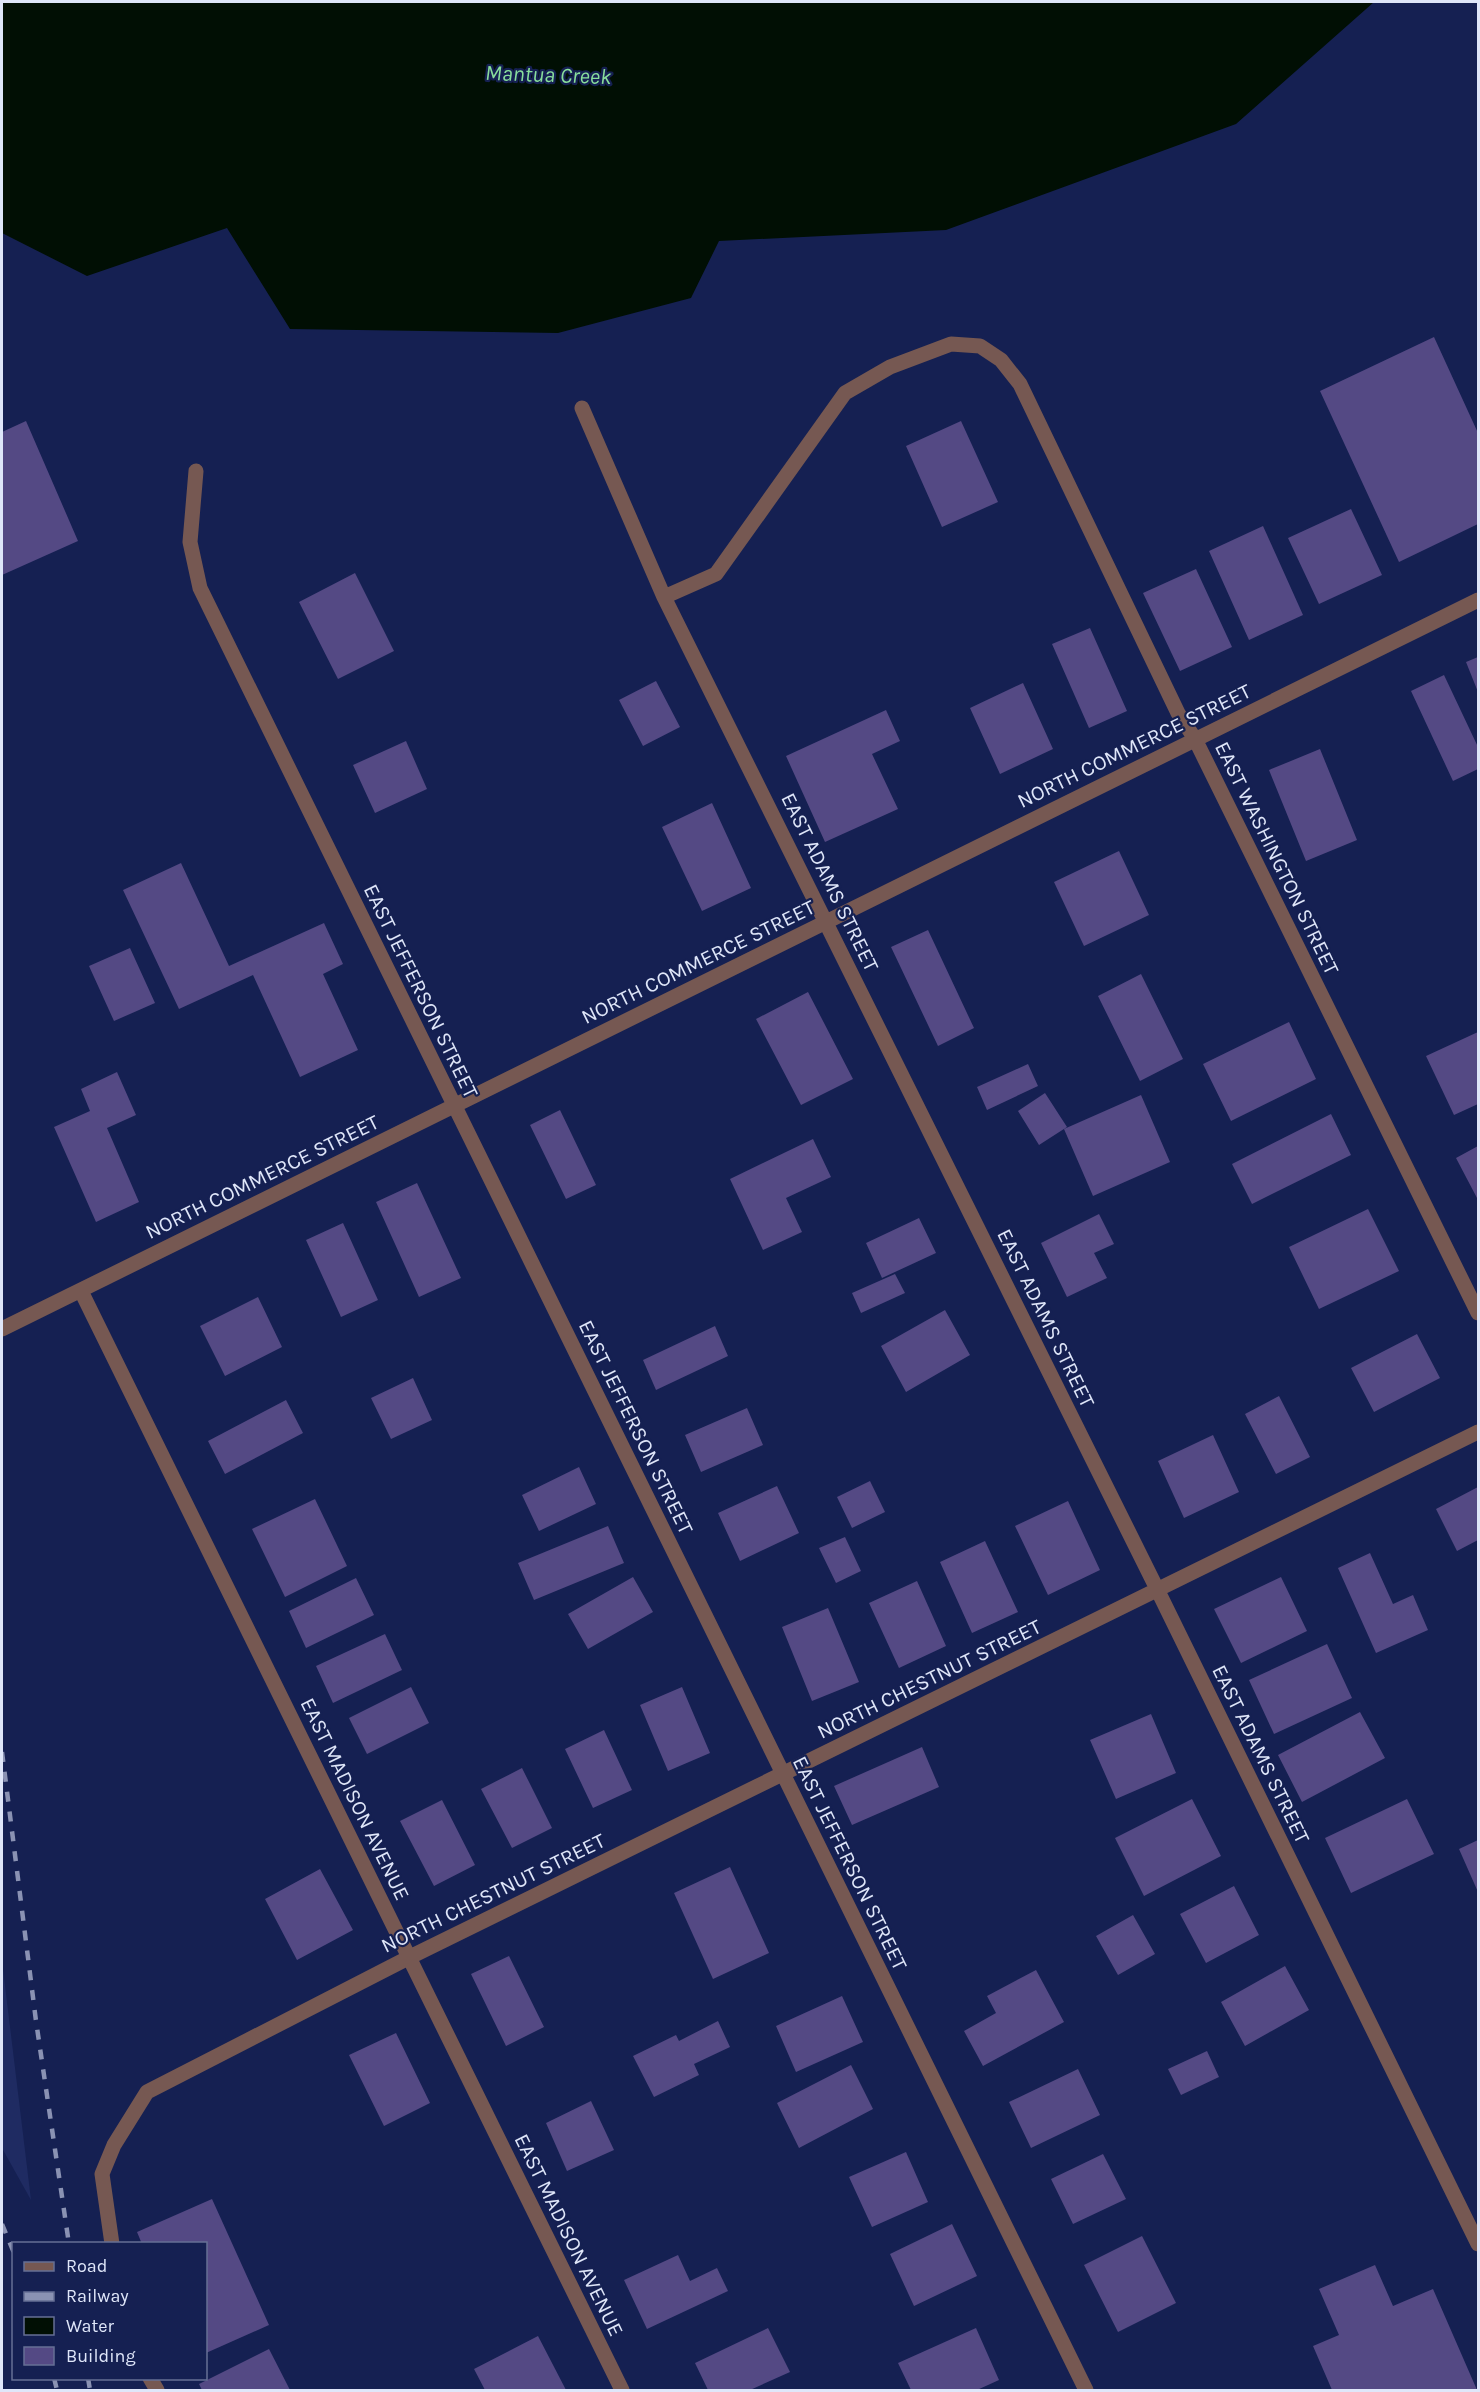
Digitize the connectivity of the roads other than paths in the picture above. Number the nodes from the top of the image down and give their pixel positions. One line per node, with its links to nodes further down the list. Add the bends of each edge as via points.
1 (582, 408): 3 (street, EAST ADAMS STREET)
2 (196, 471): 7 (street, EAST JEFFERSON STREET, via 190,542 200,588)
3 (664, 597): 5 (street, EAST WASHINGTON STREET, via 716,574 845,393 890,367 951,344 980,346 1001,360 1020,384 1178,713); 6 (street, EAST ADAMS STREET)
4 (1479, 600): 5 (street, NORTH COMMERCE STREET)
5 (1195, 739): 6 (street, NORTH COMMERCE STREET); 9 (street, EAST WASHINGTON STREET)
6 (826, 922): 7 (street, NORTH COMMERCE STREET); 12 (street, EAST ADAMS STREET)
7 (454, 1105): 8 (street, NORTH COMMERCE STREET); 13 (street, EAST JEFFERSON STREET)
8 (81, 1290): 10 (street, NORTH COMMERCE STREET); 14 (street, EAST MADISON AVENUE)
9 (1479, 1312)
10 (2, 1329)
11 (1479, 1432): 12 (street, NORTH CHESTNUT STREET)
12 (1158, 1591): 13 (street, NORTH CHESTNUT STREET); 16 (street, EAST ADAMS STREET)
13 (783, 1774): 14 (street, NORTH CHESTNUT STREET); 18 (street, EAST JEFFERSON STREET)
14 (410, 1958): 15 (street, NORTH CHESTNUT STREET, via 147,2092 114,2145 102,2174); 17 (street, EAST MADISON AVENUE)
15 (112, 2242)
16 (1479, 2244)
17 (622, 2391)
18 (1086, 2391)

